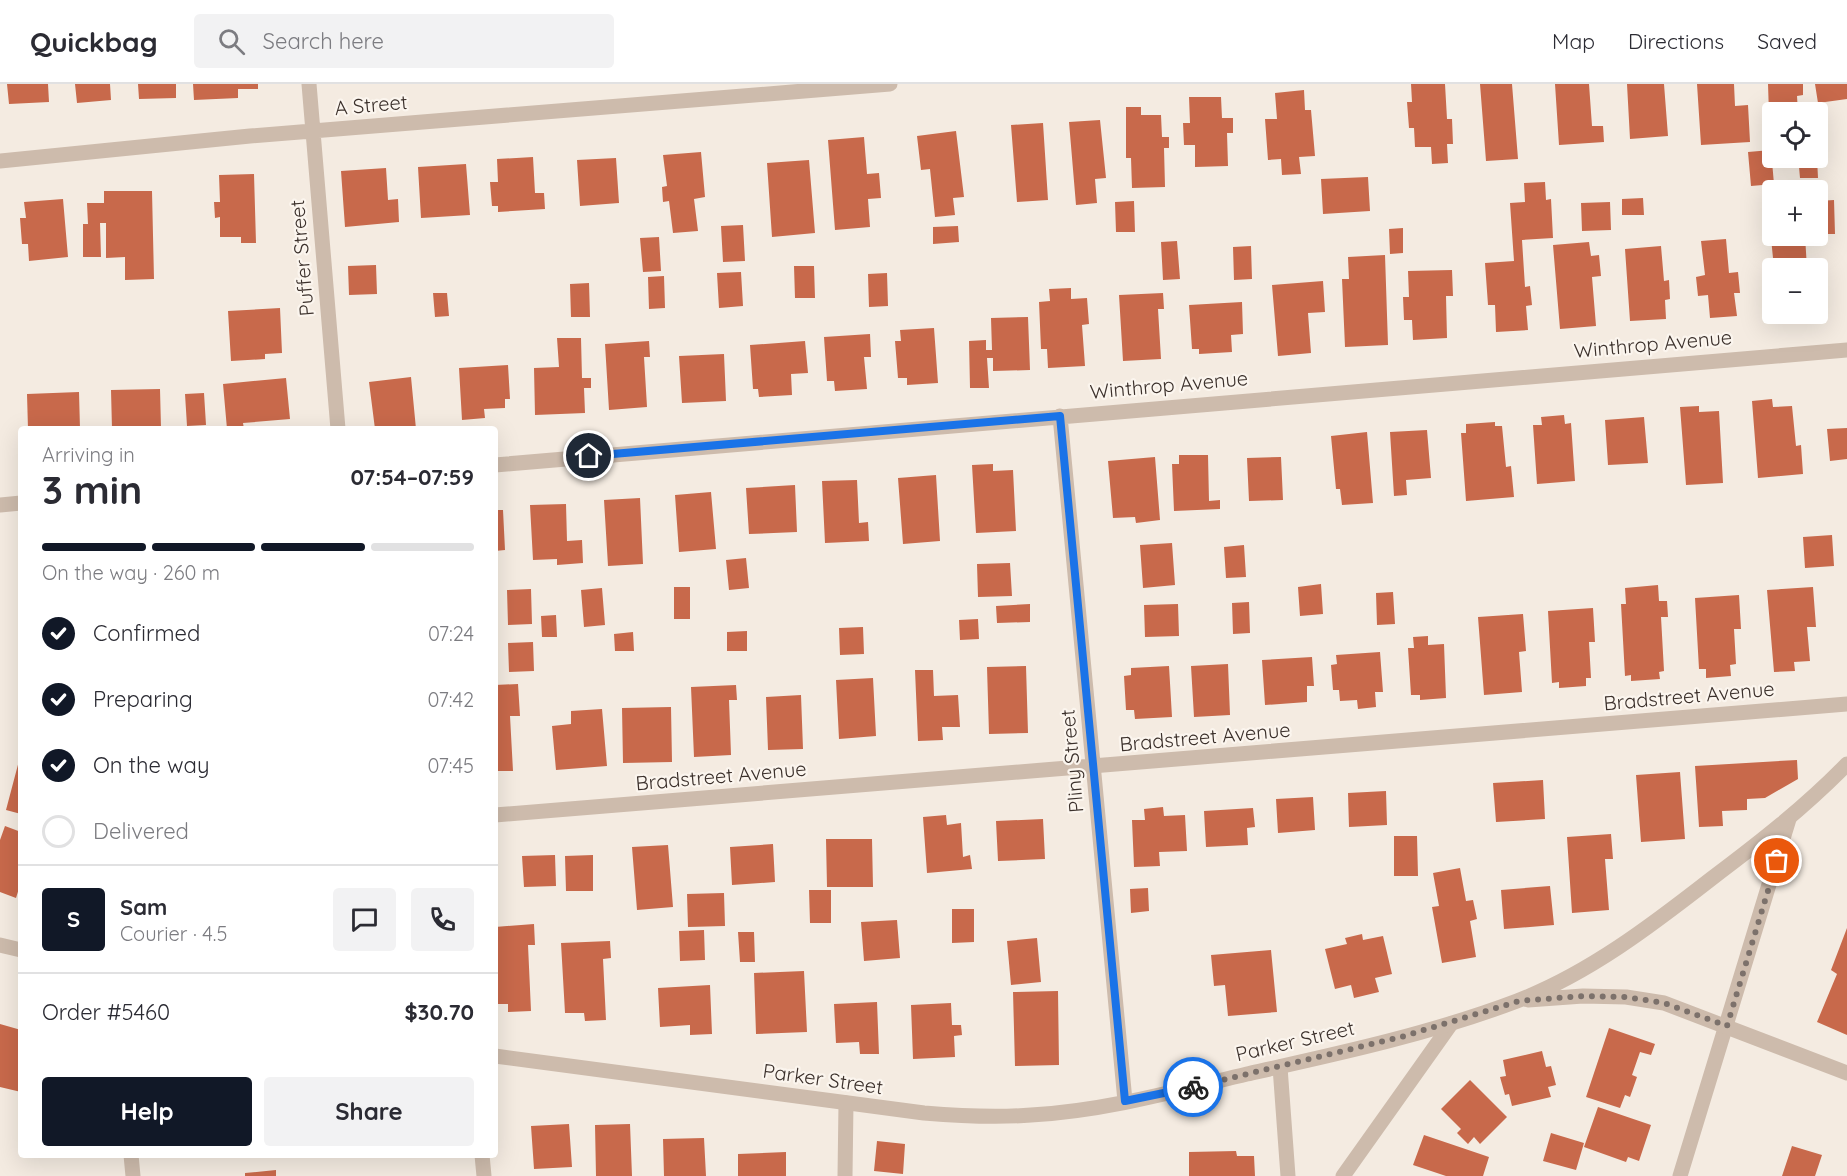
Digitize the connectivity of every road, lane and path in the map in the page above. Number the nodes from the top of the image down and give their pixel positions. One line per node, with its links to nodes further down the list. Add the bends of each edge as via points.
1 (309, 84): 3 (street, Puffer Street)
2 (890, 84): 3 (street, A Street)
3 (313, 131): 4 (street, A Street); 7 (street, Puffer Street)
4 (0, 161)
5 (1847, 350): 6 (street, Winthrop Avenue)
6 (1060, 416): 8 (street, Winthrop Avenue); 13 (street, Pliny Street)
7 (338, 426)
8 (498, 465)
9 (18, 503): 10 (street)
10 (0, 505)
11 (1847, 704): 13 (street, Bradstreet Avenue)
12 (1847, 764): 15 (street, Parker Street)
13 (1094, 767): 14 (street, Bradstreet Avenue); 24 (street, Pliny Street)
14 (498, 815)
15 (1789, 819): 18 (street, Parker Street, via 1627,941 1572,975); 20 (street)
16 (0, 945): 17 (street)
17 (18, 949)
18 (1519, 1001): 19 (street, Parker Street); 20 (street, via 1626,997 1664,1003)
19 (1451, 1024): 22 (street, Parker Street); 32 (street)
20 (1727, 1026): 23 (street); 33 (street)
21 (498, 1056): 25 (street, Parker Street)
22 (1280, 1067): 24 (street, Parker Street); 31 (street)
23 (1847, 1073)
24 (1125, 1101): 25 (street, Parker Street, via 1043,1114 977,1117)
25 (846, 1103): 30 (street)
26 (131, 1158): 28 (street)
27 (482, 1158): 29 (street)
28 (133, 1176)
29 (484, 1176)
30 (845, 1176)
31 (1287, 1176)
32 (1343, 1176)
33 (1680, 1176)

